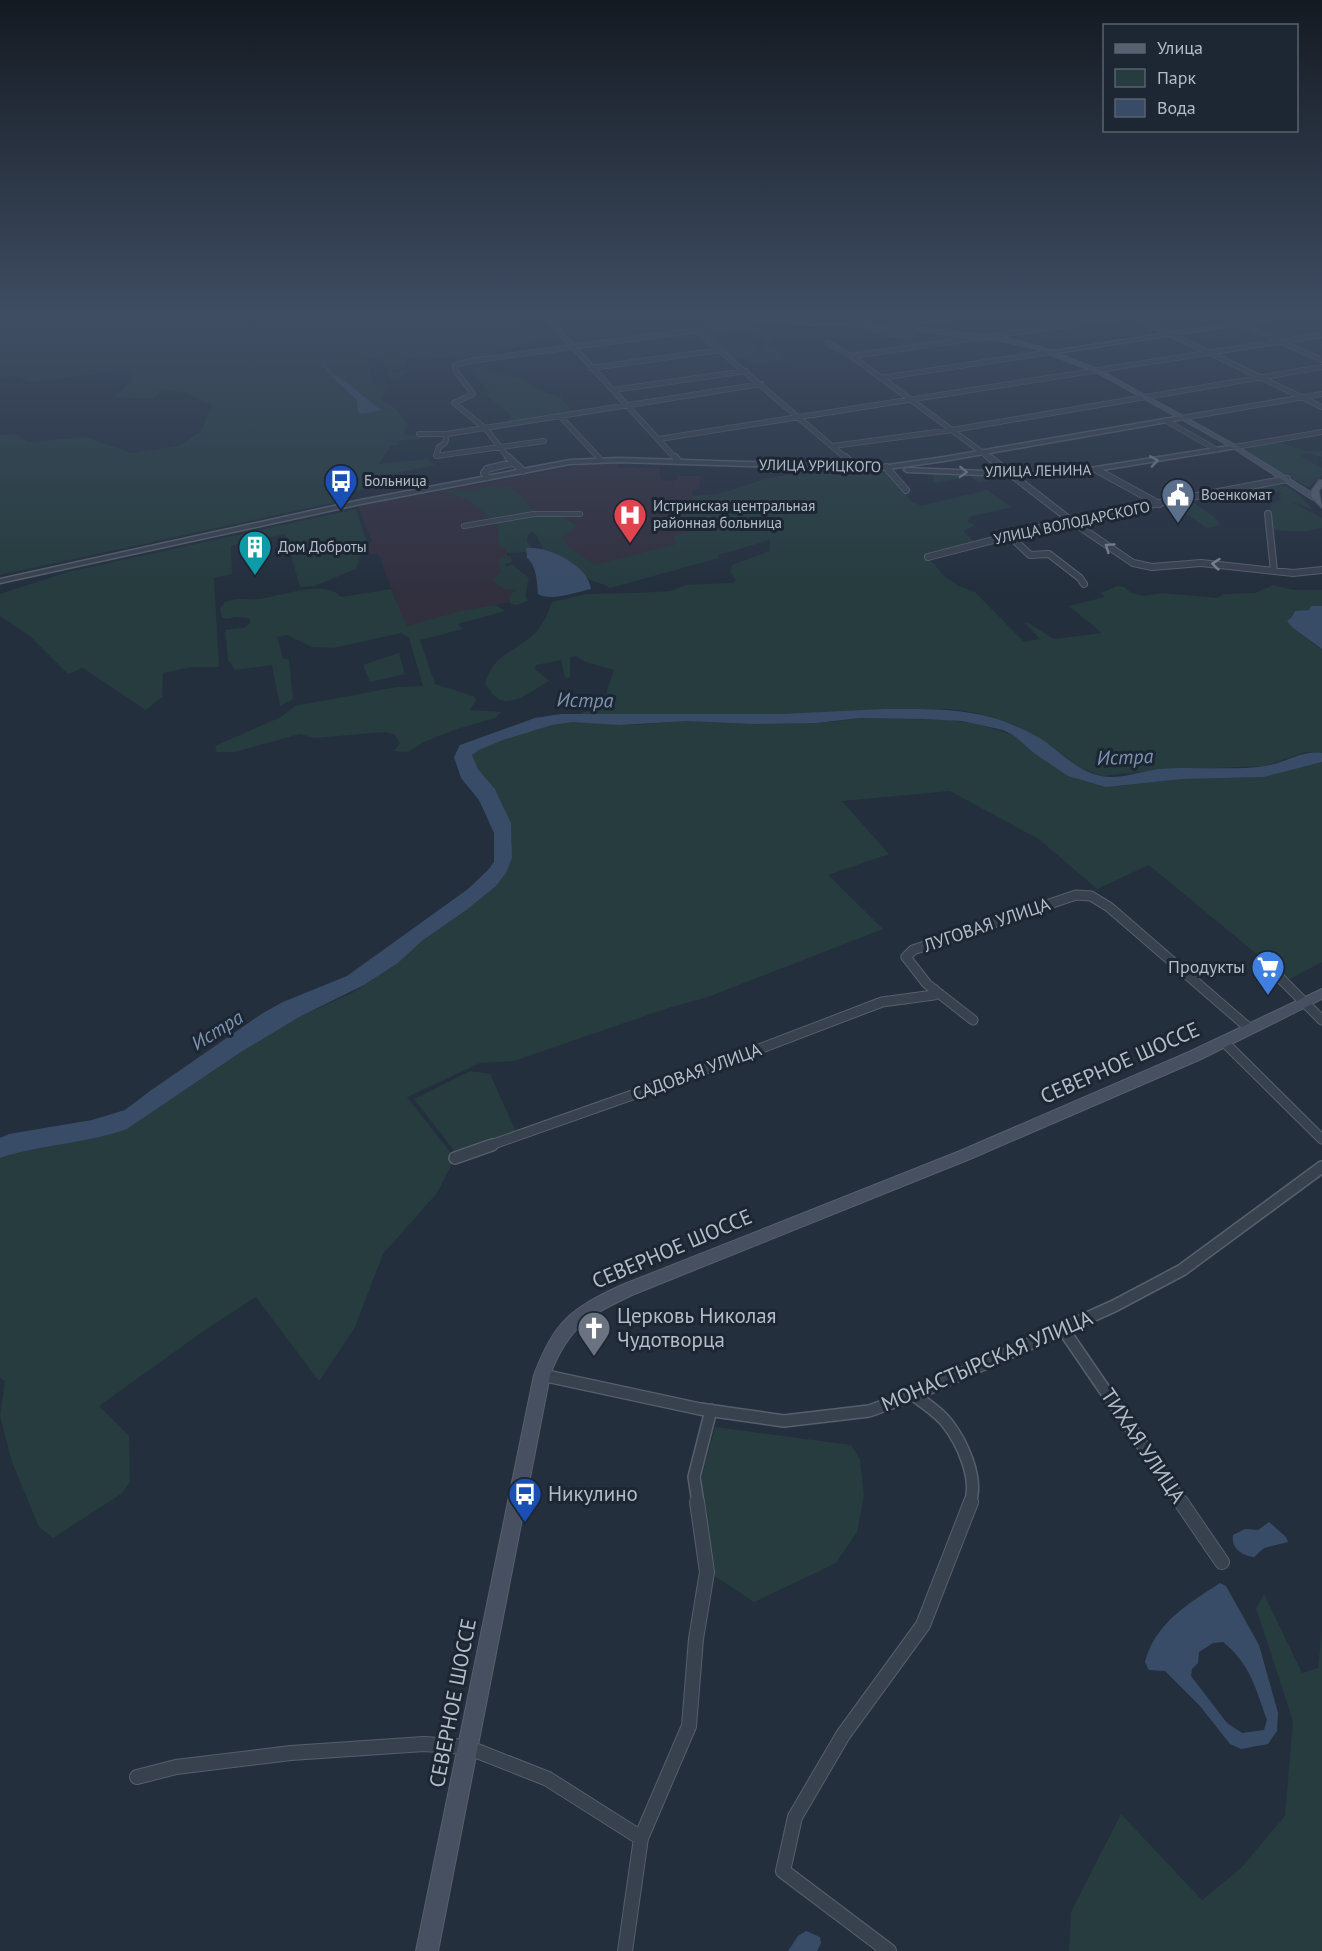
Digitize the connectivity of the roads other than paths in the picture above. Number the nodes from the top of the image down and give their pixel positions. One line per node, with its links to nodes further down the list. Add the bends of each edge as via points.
1 (459, 407): 14 (street)
2 (615, 407): 10 (street)
3 (629, 407): 19 (street)
4 (788, 407): 11 (street)
5 (868, 407): 11 (street)
6 (919, 407): 15 (street)
7 (1087, 407): 15 (street)
8 (1163, 407): 12 (main road)
9 (1248, 407): 12 (street, УЛИЦА УРИЦКОГО)
10 (560, 416): 14 (street); 26 (street)
11 (800, 417): 19 (street); 21 (street)
12 (1182, 418): 13 (street, УЛИЦА УРИЦКОГО); 23 (main road)
13 (1165, 420): 24 (street); 25 (street, УЛИЦА УРИЦКОГО)
14 (486, 429): 18 (street); 22 (street)
15 (951, 430): 21 (street); 25 (street)
16 (1322, 432): 23 (street, УЛИЦА ЛЕНИНА)
17 (419, 434): 18 (street)
18 (447, 435): 22 (street, via 436,456)
19 (659, 439): 27 (street)
20 (544, 441): 22 (street)
21 (833, 446): 30 (street)
22 (502, 447): 28 (street)
23 (1234, 447): 24 (street, УЛИЦА ЛЕНИНА); 36 (main road)
24 (1217, 450): 32 (street, УЛИЦА ЛЕНИНА, one-way to 24)
25 (983, 452): 29 (street, УЛИЦА УРИЦКОГО); 34 (street)
26 (600, 459): 27 (street, УЛИЦА УРИЦКОГО); 33 (street, УЛИЦА УРИЦКОГО)
27 (678, 461): 30 (street, УЛИЦА УРИЦКОГО)
28 (512, 463): 33 (street); 35 (street, via 487,469)
29 (902, 468): 31 (street, УЛИЦА ЛЕНИНА); 34 (street, УЛИЦА ЛЕНИНА, one-way to 34)
30 (859, 469): 31 (street, УЛИЦА ЛЕНИНА)
31 (886, 469): 38 (street)
32 (1096, 470): 34 (street, УЛИЦА ЛЕНИНА); 40 (street)
33 (522, 471): 35 (street, УЛИЦА УРИЦКОГО)
34 (1010, 474): 43 (street)
35 (487, 477): 49 (street, УЛИЦА УРИЦКОГО)
36 (1291, 481): 39 (main road); 40 (street, УЛИЦА ВОЛОДАРСКОГО)
37 (1322, 482): 39 (main road)
38 (906, 490)
39 (1318, 498)
40 (1159, 504): 43 (street, УЛИЦА ВОЛОДАРСКОГО)
41 (580, 514): 44 (street, via 534,514)
42 (1268, 514): 48 (street)
43 (1070, 520): 45 (street, УЛИЦА ВОЛОДАРСКОГО); 48 (street, one-way to 43, via 1202,562 1152,567 1133,563)
44 (464, 526)
45 (1010, 536): 46 (street, УЛИЦА ВОЛОДАРСКОГО); 50 (street, via 1030,555 1048,554)
46 (928, 557)
47 (1322, 570): 48 (street)
48 (1274, 571)
49 (0, 581)
50 (1084, 584)
51 (1279, 977): 54 (street)
52 (934, 989): 55 (street, ЛУГОВАЯ УЛИЦА); 57 (street, ЛУГОВАЯ УЛИЦА, via 906,957 913,950 1059,900 1091,896 1109,907); 60 (street, САДОВАЯ УЛИЦА, via 934,995 927,998 882,1002)
53 (1322, 994): 54 (main road, СЕВЕРНОЕ ШОССЕ)
54 (1304, 1004): 56 (street); 57 (main road, СЕВЕРНОЕ ШОССЕ)
55 (973, 1020)
56 (1322, 1020)
57 (1251, 1029): 58 (main road, СЕВЕРНОЕ ШОССЕ)
58 (1224, 1042): 59 (street); 63 (main road, СЕВЕРНОЕ ШОССЕ, via 965,1155 616,1295 574,1319 552,1347)
59 (1322, 1139)
60 (455, 1158)
61 (1322, 1167): 62 (street, МОНАСТЫРСКАЯ УЛИЦА, via 1182,1270)
62 (1063, 1329): 64 (street, МОНАСТЫРСКАЯ УЛИЦА); 66 (street, ТИХАЯ УЛИЦА)
63 (542, 1375): 65 (street, МОНАСТЫРСКАЯ УЛИЦА); 67 (main road, СЕВЕРНОЕ ШОССЕ)
64 (914, 1395): 65 (street, МОНАСТЫРСКАЯ УЛИЦА, via 869,1411 784,1421); 72 (street, via 947,1422 964,1450 973,1496 923,1625 843,1735 795,1818 783,1871)
65 (711, 1410): 69 (street, via 694,1477 707,1572 696,1639 689,1726)
66 (1222, 1562)
67 (467, 1747): 68 (street, via 424,1744 291,1753 176,1767); 69 (street, via 548,1779); 70 (main road, СЕВЕРНОЕ ШОССЕ)
68 (137, 1777)
69 (641, 1838): 71 (street)
70 (427, 1951)
71 (625, 1951)
72 (889, 1951)

